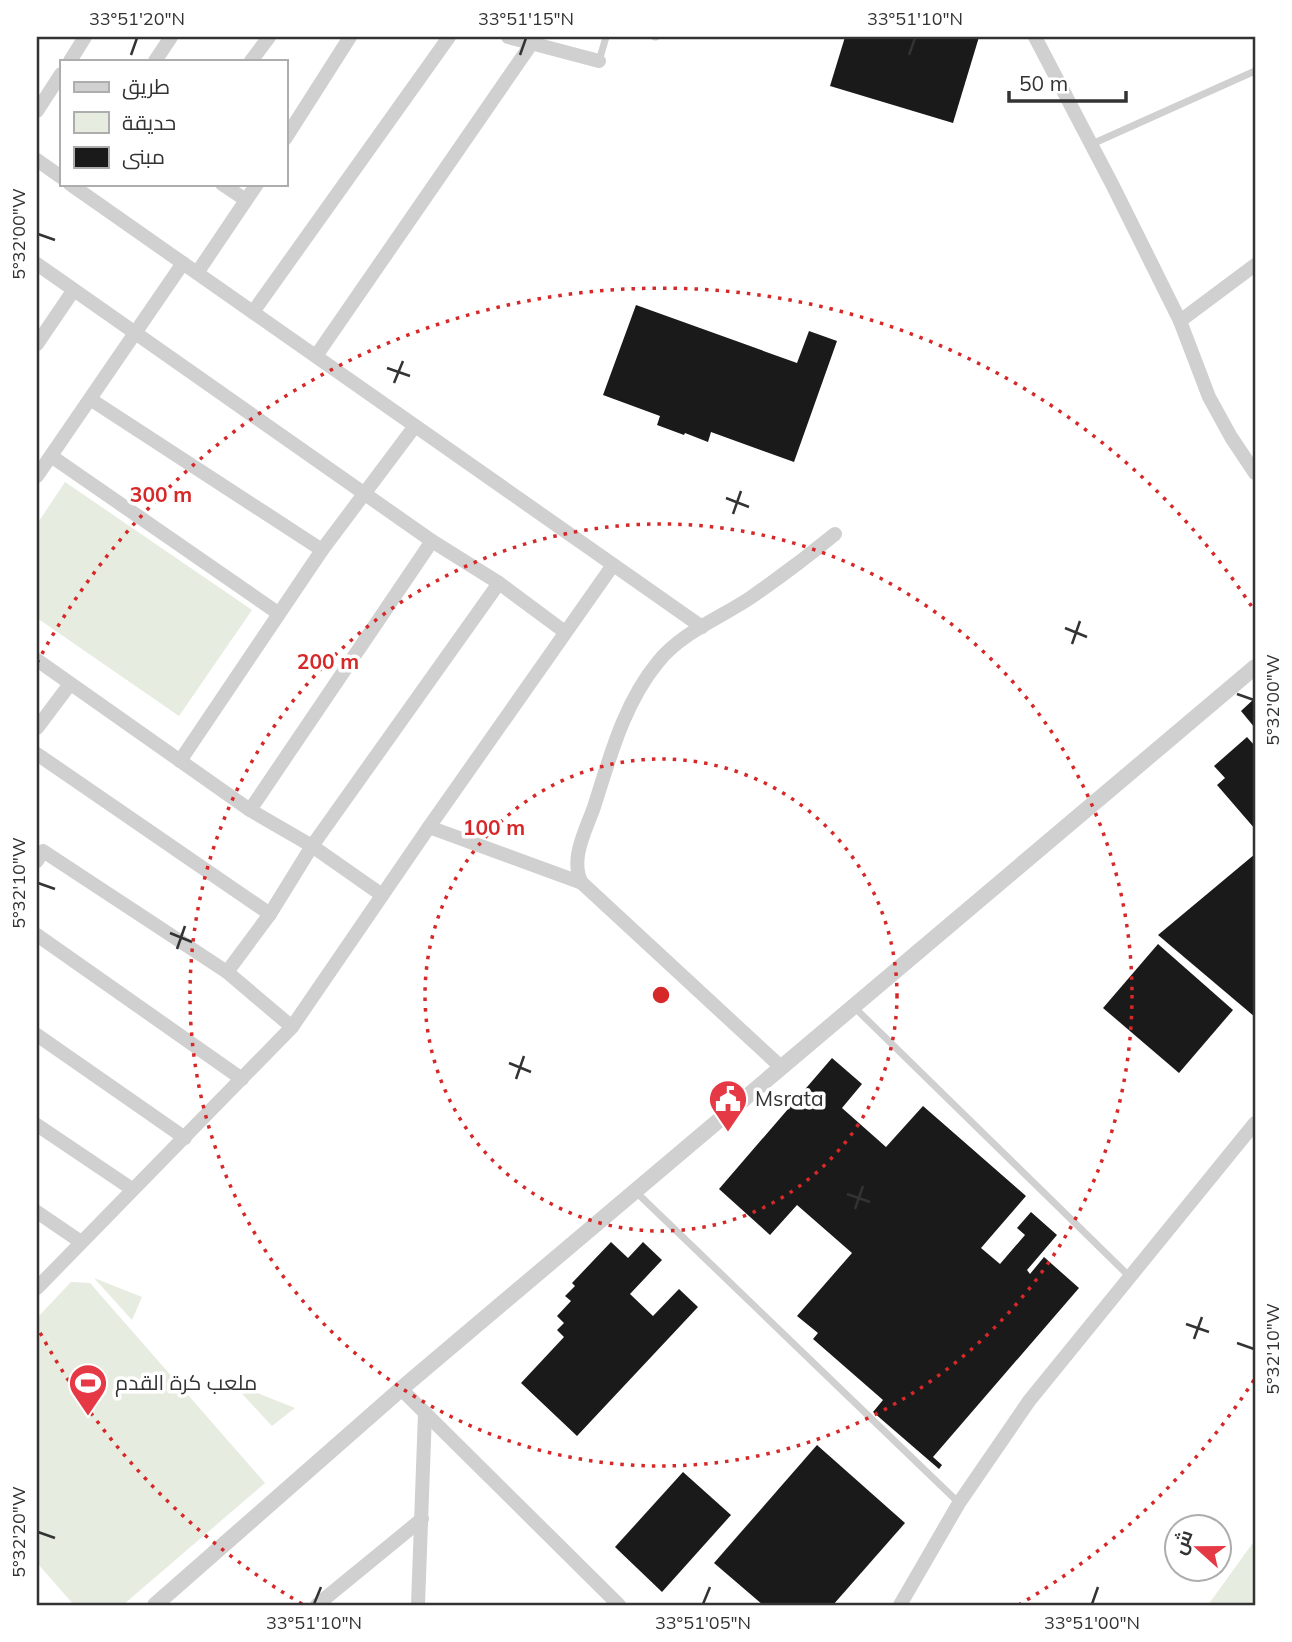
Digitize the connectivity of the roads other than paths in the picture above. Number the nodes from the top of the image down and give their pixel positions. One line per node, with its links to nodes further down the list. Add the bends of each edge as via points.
1 (85, 37): 11 (street)
2 (171, 37): 12 (street)
3 (269, 37): 13 (street)
4 (351, 37): 18 (street)
5 (449, 37): 31 (street)
6 (508, 37): 9 (street)
7 (606, 37): 14 (lane)
8 (1035, 37): 19 (street)
9 (532, 43): 10 (street); 35 (street)
10 (554, 43): 14 (street)
11 (70, 60)
12 (156, 60)
13 (252, 60)
14 (599, 61)
15 (1255, 71): 19 (lane)
16 (60, 76): 17 (street)
17 (37, 111)
18 (287, 136)
19 (1092, 144): 32 (street)
20 (37, 160): 21 (street)
21 (60, 176)
22 (74, 186): 26 (street)
23 (225, 186): 25 (street)
24 (256, 186): 25 (street)
25 (246, 200): 29 (street)
26 (183, 263): 29 (street); 33 (street)
27 (37, 264): 30 (street)
28 (1255, 265): 32 (street)
29 (197, 273): 31 (street)
30 (73, 291): 33 (street); 34 (street)
31 (253, 312): 35 (street)
32 (1180, 321): 39 (street, via 1209,397)
33 (136, 332): 36 (street); 41 (street)
34 (37, 344)
35 (316, 356): 37 (street)
36 (90, 399): 38 (street); 44 (street)
37 (415, 426): 41 (street); 45 (street)
38 (51, 456): 40 (street); 47 (street)
39 (1255, 473)
40 (37, 476)
41 (364, 493): 43 (street); 44 (street)
42 (835, 534): 48 (street)
43 (432, 541): 46 (street); 56 (street)
44 (322, 550): 47 (street)
45 (613, 565): 48 (street); 49 (street)
46 (499, 583): 49 (street); 58 (street)
47 (278, 613): 55 (street)
48 (702, 627): 60 (street, via 659,660 639,688 614,744 584,833 577,864)
49 (565, 632): 57 (street)
50 (37, 660): 52 (street)
51 (1255, 667): 65 (street)
52 (70, 684): 53 (street); 55 (street)
53 (37, 728)
54 (37, 754): 62 (street)
55 (180, 761): 56 (street)
56 (250, 810): 58 (street)
57 (429, 827): 60 (street); 61 (street)
58 (312, 846): 61 (street); 62 (street)
59 (37, 861): 64 (street, via 43,851)
60 (582, 883): 68 (street)
61 (382, 895): 66 (street)
62 (270, 914): 64 (street)
63 (37, 935): 69 (street)
64 (227, 972): 66 (street)
65 (854, 1007): 68 (street); 77 (lane)
66 (292, 1027): 69 (street)
67 (37, 1035): 72 (street)
68 (781, 1067): 74 (street)
69 (242, 1079): 72 (street)
70 (1255, 1123): 77 (street)
71 (37, 1125): 73 (street)
72 (184, 1138): 73 (street)
73 (132, 1189): 76 (street)
74 (636, 1192): 79 (street); 81 (lane)
75 (37, 1212): 76 (street)
76 (81, 1242): 78 (street)
77 (1129, 1276): 81 (street, via 1029,1401)
78 (37, 1288)
79 (401, 1389): 80 (street); 83 (street)
80 (425, 1413): 82 (street); 87 (street)
81 (959, 1503): 88 (street)
82 (422, 1519): 85 (street); 86 (street)
83 (171, 1599): 84 (street)
84 (155, 1605)
85 (317, 1605)
86 (418, 1605)
87 (619, 1605)
88 (900, 1605)

